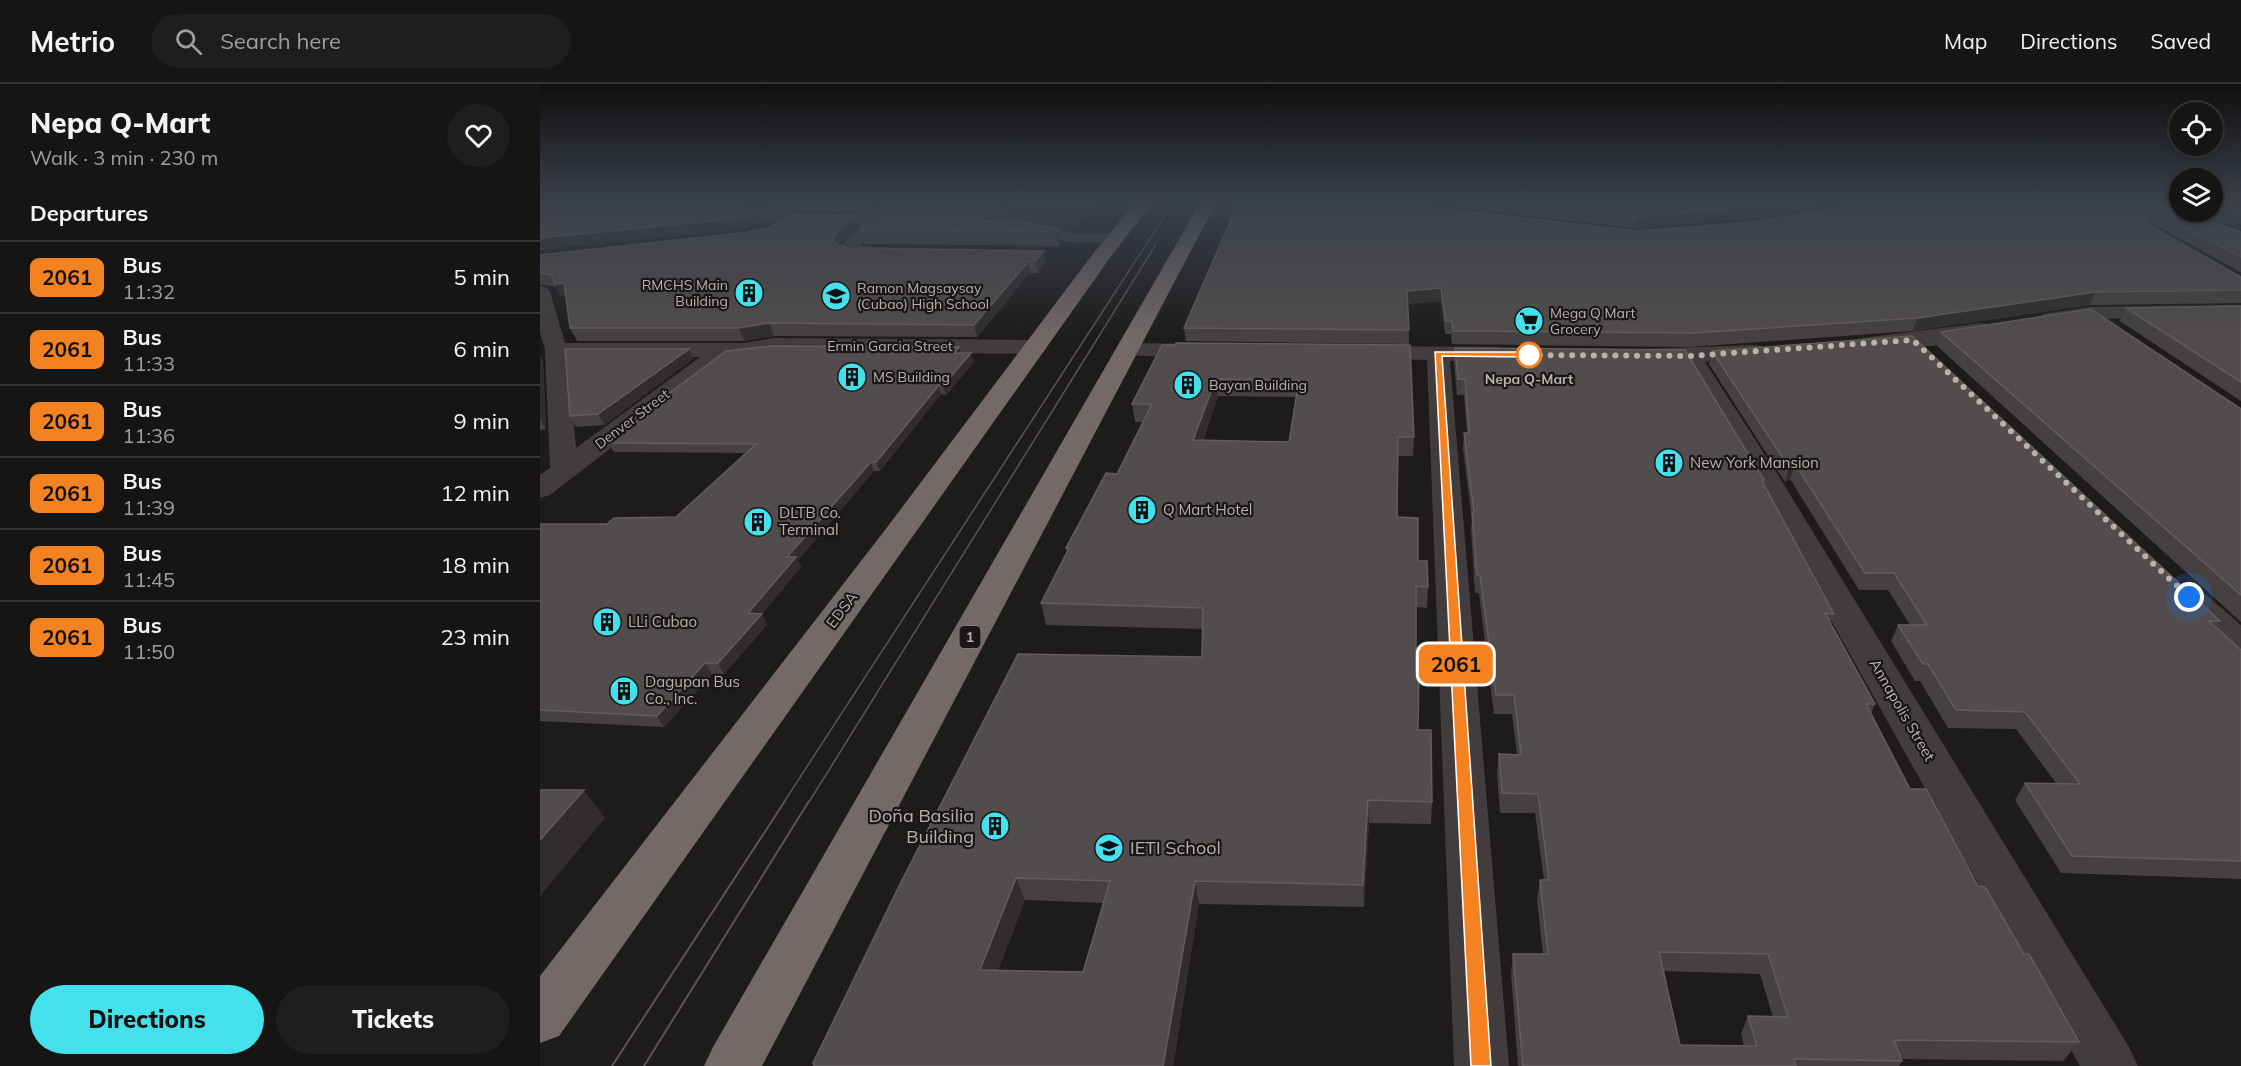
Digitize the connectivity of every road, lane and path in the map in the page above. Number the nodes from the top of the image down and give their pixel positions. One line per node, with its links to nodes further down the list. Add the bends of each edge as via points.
1 (847, 249): 4 (street)
2 (1106, 249): 6 (highway, EDSA)
3 (1183, 249): 17 (highway, 1)
4 (911, 253)
5 (1066, 254): 6 (street)
6 (1102, 255): 19 (highway, EDSA)
7 (540, 292): 15 (street)
8 (2241, 311): 9 (street)
9 (2090, 313): 10 (street); 12 (street)
10 (2032, 322)
11 (1997, 327): 13 (street)
12 (2119, 332)
13 (1913, 340): 14 (street); 26 (street)
14 (1854, 344)
15 (556, 350): 16 (street, Ermin Garcia Street); 27 (street)
16 (734, 350): 19 (street, Ermin Garcia Street, via 761,354); 27 (street, Denver Street)
17 (1129, 350): 20 (street); 32 (highway, 1)
18 (1772, 350): 25 (street)
19 (1033, 351): 31 (highway, EDSA)
20 (1228, 351)
21 (1344, 352): 22 (street)
22 (1438, 354): 23 (street); 33 (street)
23 (1518, 355)
24 (1621, 356): 25 (street)
25 (1690, 356): 34 (street, Annapolis Street, via 1770,485)
26 (1939, 364)
27 (564, 471): 28 (street, Denver Street)
28 (540, 489)
29 (2163, 573): 30 (street)
30 (2241, 645)
31 (540, 1018)
32 (732, 1066)
33 (1481, 1066)
34 (2110, 1066)

